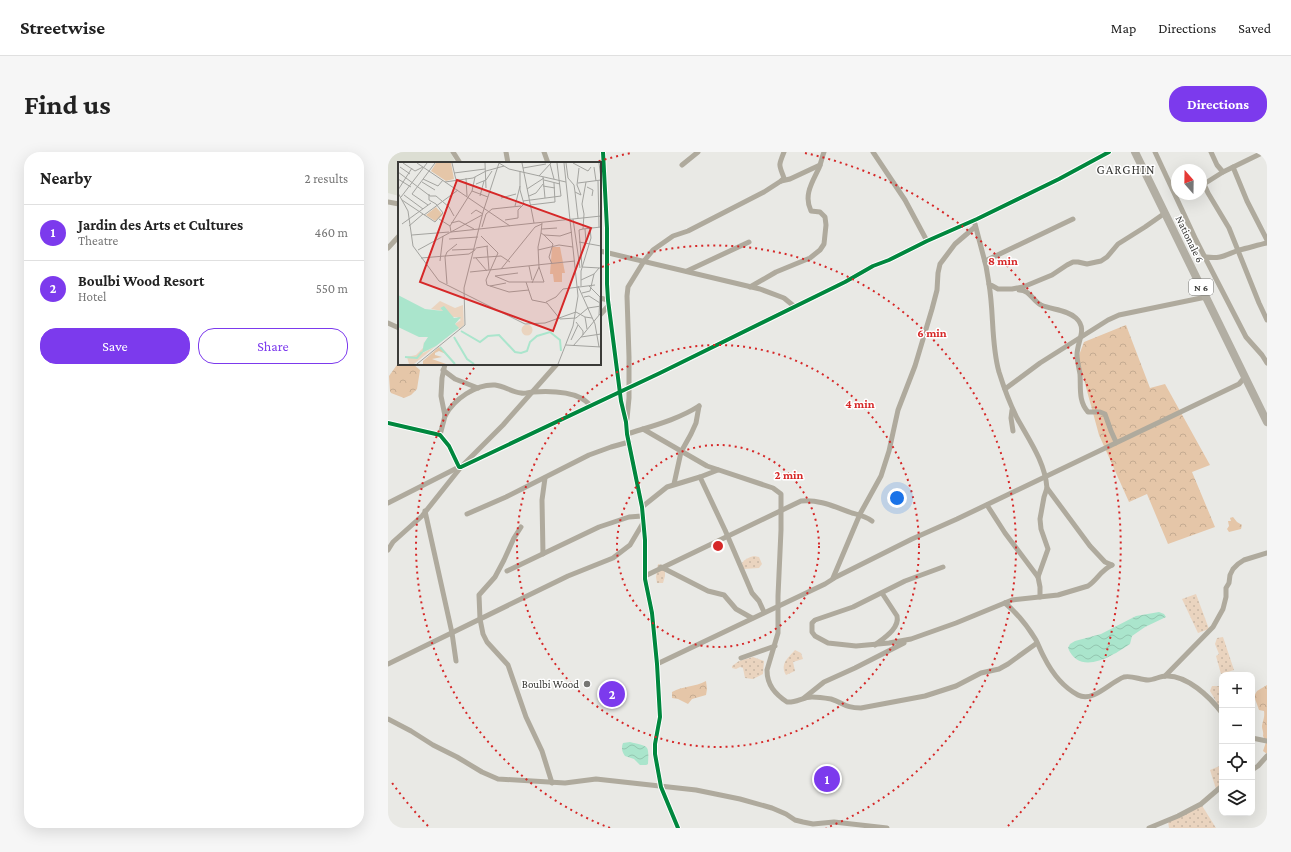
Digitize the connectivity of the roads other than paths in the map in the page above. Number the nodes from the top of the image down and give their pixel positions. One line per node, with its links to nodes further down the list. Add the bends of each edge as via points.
1 (453, 152): 15 (street)
2 (506, 152): 16 (street)
3 (544, 152): 17 (street)
4 (603, 152): 25 (street)
5 (698, 152): 18 (street)
6 (784, 152): 22 (street, via 779,164 784,178)
7 (824, 152): 19 (street)
8 (873, 152): 36 (street, via 905,200)
9 (1109, 152): 32 (street)
10 (1135, 152): 30 (main road, Nationale 6 / N 6)
11 (1155, 152): 23 (street)
12 (1211, 152): 21 (street)
13 (1264, 152): 14 (street); 20 (street)
14 (1267, 159)
15 (459, 162)
16 (508, 162)
17 (548, 162)
18 (682, 165)
19 (820, 165): 22 (street); 48 (street, via 809,188 809,204 811,211 820,212 824,217 824,244 810,258 776,272)
20 (1233, 167): 21 (street); 35 (street, via 1246,201)
21 (1222, 172): 24 (street)
22 (781, 181): 44 (street, via 688,231 673,236 653,250)
23 (1171, 181)
24 (1207, 181)
25 (603, 190): 42 (street)
26 (1207, 192): 41 (street, via 1229,228)
27 (1181, 200): 43 (street, via 1196,240)
28 (388, 202): 29 (street)
29 (398, 204)
30 (1165, 213): 49 (street, via 1118,244 1104,259 1087,264 1073,262 1052,275 1024,287); 50 (main road, Nationale 6 / N 6)
31 (1073, 219): 45 (street)
32 (977, 220): 33 (street); 36 (street)
33 (975, 227): 45 (street); 94 (street, via 955,244 940,264 932,309 915,366 898,410 881,476)
34 (398, 237): 39 (street)
35 (1267, 240)
36 (927, 241): 53 (street)
37 (749, 242): 46 (street)
38 (1267, 244): 41 (street)
39 (388, 248)
40 (601, 251): 42 (street)
41 (1238, 251): 43 (street, via 1222,257); 55 (street)
42 (606, 252): 44 (street); 52 (street)
43 (1206, 257): 59 (street, via 1246,337)
44 (644, 261): 46 (street); 64 (street, via 628,287)
45 (985, 261): 47 (street)
46 (687, 271): 48 (street)
47 (989, 284): 49 (street, via 998,289); 65 (street, via 996,357)
48 (750, 287): 53 (street, via 784,298)
49 (1012, 289): 58 (street, via 1023,290 1040,304 1075,317 1082,330)
50 (1206, 297): 58 (street, via 1119,315); 62 (main road, Nationale 6 / N 6)
51 (601, 298): 52 (street)
52 (608, 302): 54 (street); 67 (street)
53 (794, 307): 64 (street)
54 (601, 313)
55 (1267, 320)
56 (388, 323): 57 (street)
57 (398, 328)
58 (1081, 337): 65 (street); 79 (street, via 1077,356 1084,407 1088,412 1105,414)
59 (1267, 363)
60 (556, 365): 66 (street)
61 (443, 366): 63 (street, via 455,379); 70 (street, via 441,396)
62 (1245, 377): 72 (main road, Nationale 6 / N 6); 79 (street, via 1239,384)
63 (478, 388): 66 (street, via 495,385 521,394); 70 (street, via 464,396)
64 (628, 388): 67 (street); 71 (street)
65 (1005, 388): 69 (street)
66 (532, 392): 68 (street, via 561,393 581,398); 81 (street)
67 (620, 392): 68 (street); 71 (street)
68 (591, 406): 81 (street)
69 (1012, 409): 75 (street); 84 (street, via 1038,456)
70 (445, 416): 77 (street)
71 (626, 422): 76 (street)
72 (1267, 422)
73 (388, 423): 77 (street)
74 (643, 429): 76 (street); 80 (street); 80 (street, via 672,420 700,406 696,423)
75 (1013, 431)
76 (627, 434): 78 (street)
77 (440, 435): 81 (street)
78 (629, 442): 85 (street, via 600,450); 90 (street)
79 (1116, 442): 84 (street)
80 (681, 452): 82 (street, via 701,464); 86 (street)
81 (460, 467): 88 (street); 91 (street)
82 (718, 470): 83 (street); 92 (street, via 773,488 781,494)
83 (700, 477): 86 (street); 99 (street)
84 (1045, 477): 87 (street); 89 (street)
85 (545, 478): 93 (street); 102 (street, via 542,507)
86 (674, 484): 90 (street)
87 (1047, 488): 107 (street, via 1040,519 1048,549); 110 (street, via 1094,551 1112,565 1106,567 1088,586)
88 (388, 503)
89 (987, 505): 107 (street, via 1005,534); 108 (street)
90 (642, 506): 95 (street)
91 (425, 510): 100 (street); 116 (street)
92 (782, 510): 94 (street, via 808,500); 99 (street); 112 (street)
93 (467, 514)
94 (860, 514): 96 (street); 108 (street)
95 (642, 516): 97 (street); 102 (street, via 629,517 600,527)
96 (872, 521)
97 (643, 523): 106 (street); 115 (street, via 630,545 613,558 568,576)
98 (521, 527): 115 (street, via 495,577 479,595)
99 (728, 536): 103 (street); 113 (street, via 752,593 760,601)
100 (388, 550)
101 (1267, 553): 125 (street, via 1238,564 1230,575 1223,609 1213,627)
102 (543, 554): 105 (street)
103 (661, 567): 106 (street); 114 (street, via 708,591 724,595 736,609)
104 (943, 567): 109 (street, via 919,575)
105 (507, 571)
106 (645, 576): 124 (street)
107 (1038, 577): 110 (street)
108 (833, 578): 112 (street)
109 (882, 593): 119 (street, via 897,616 898,624); 119 (street, via 853,607 815,620 811,629 815,636 828,643 846,646)
110 (1040, 597): 111 (street, via 1017,599)
111 (1006, 603): 117 (street); 118 (street)
112 (778, 606): 113 (street); 120 (street, via 778,633)
113 (764, 612): 114 (street)
114 (752, 618): 124 (street)
115 (480, 619): 116 (street); 133 (street, via 487,642 508,665)
116 (452, 633): 122 (street); 123 (street)
117 (910, 639): 119 (street); 126 (street, via 824,682)
118 (1037, 643): 125 (street, via 1056,675 1066,687 1079,696 1093,695 1126,676 1147,680); 126 (street, via 999,669 981,673 956,686 925,696 861,708 851,708 832,700)
119 (876, 645)
120 (775, 646): 121 (street); 126 (street, via 767,670 768,681 773,690 787,702)
121 (741, 658)
122 (456, 661)
123 (388, 664)
124 (657, 664): 134 (street, via 660,717 655,754)
125 (1165, 676): 127 (street, via 1174,676 1190,683)
126 (804, 698)
127 (1219, 709)
128 (388, 719): 133 (street, via 498,779)
129 (1255, 739): 130 (street)
130 (1267, 741)
131 (1267, 756): 132 (street)
132 (1255, 768)
133 (552, 783): 134 (street, via 596,779)
134 (661, 787): 136 (street); 137 (street, via 696,790 740,799 779,810 795,820 808,823 830,821)
135 (1219, 789): 138 (street, via 1201,804)
136 (678, 828)
137 (887, 828)
138 (1149, 828)

